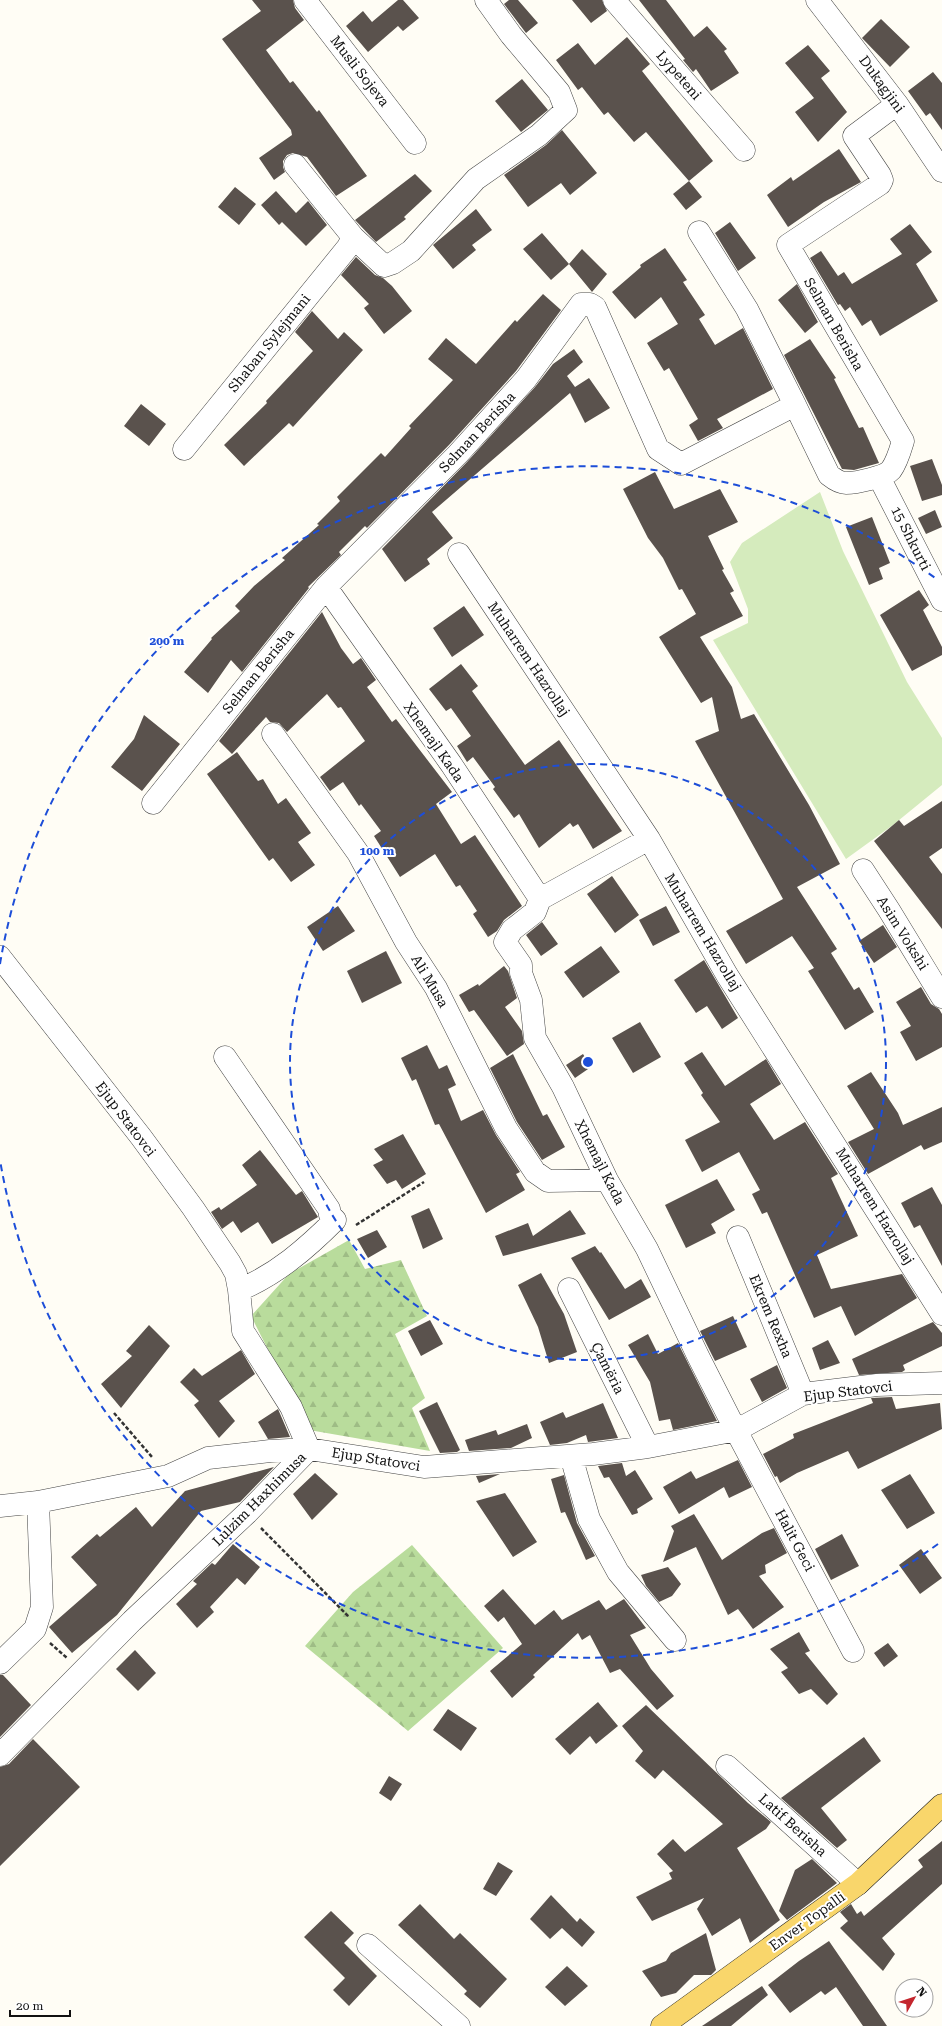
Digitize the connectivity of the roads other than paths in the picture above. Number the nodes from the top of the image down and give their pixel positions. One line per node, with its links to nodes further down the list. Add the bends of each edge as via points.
1 (305, 0): 6 (street, Musli Sojeva)
2 (486, 0): 11 (street, via 511,35 559,92 566,110 539,135 476,179 411,251 393,263 384,266)
3 (614, 0): 7 (street, Lypeteni)
4 (817, 0): 5 (street, Dukagjini)
5 (897, 104): 9 (street, Dukagjini); 14 (street, Selman Berisha, via 854,136 880,175 880,184 788,245 903,441 896,462 890,471)
6 (415, 143)
7 (744, 150)
8 (294, 165): 11 (street)
9 (942, 171)
10 (699, 232): 12 (street, Selman Berisha, via 747,309)
11 (353, 237): 13 (street, Shaban Sylejmani, via 348,247)
12 (795, 405): 14 (street, Selman Berisha, via 829,475 845,483); 16 (street, Selman Berisha, via 681,464 658,449 595,307 581,304 526,379 458,454)
13 (184, 449)
14 (879, 477): 17 (street, 15 Shkurti)
15 (459, 554): 20 (street, Muharrem Hazrollaj)
16 (326, 587): 19 (street, Selman Berisha); 22 (street, Xhemajl Kada, via 451,764)
17 (942, 600)
18 (272, 734): 26 (street, Ali Musa, via 358,853 406,942 436,988 506,1128 535,1172 548,1181)
19 (153, 803)
20 (649, 839): 22 (street); 30 (street, Muharrem Hazrollaj, via 728,975)
21 (863, 870): 24 (street, Asim Vokshi)
22 (540, 899): 26 (street, Xhemajl Kada, via 535,912 512,930 505,942 521,965 521,973 531,1000 536,1038 563,1087)
23 (0, 957): 29 (street, Ejup Statovci, via 192,1208 230,1263 236,1274)
24 (942, 997)
25 (225, 1057): 29 (street, via 335,1220 309,1247 257,1283)
26 (607, 1180): 33 (street, Xhemajl Kada, via 647,1249)
27 (738, 1237): 32 (street, Ekrem Rexha)
28 (569, 1289): 34 (street, Çamëria)
29 (239, 1290): 35 (street, Ejup Statovci, via 244,1330 291,1407)
30 (942, 1314)
31 (942, 1383): 32 (street, Ejup Statovci, via 877,1385)
32 (802, 1394): 33 (street, Ejup Statovci)
33 (736, 1430): 34 (street, Ejup Statovci); 40 (street, Halit Geci)
34 (648, 1447): 36 (street, Ejup Statovci)
35 (309, 1449): 36 (street, Ejup Statovci, via 424,1467); 37 (street, Lulzim Haxhimusa, via 208,1458 168,1476); 42 (street, Lulzim Haxhimusa, via 247,1513 132,1621)
36 (572, 1456): 39 (street, via 589,1519 618,1572)
37 (38, 1502): 38 (street, Lulzim Haxhimusa); 41 (street, via 42,1607 35,1629)
38 (0, 1506)
39 (675, 1640)
40 (853, 1651)
41 (0, 1663)
42 (0, 1755)
43 (727, 1766): 45 (street, Latif Berisha)
44 (942, 1804): 45 (main road, Enver Topalli)
45 (858, 1884): 48 (main road, Enver Topalli)
46 (368, 1945): 47 (street)
47 (458, 2026)
48 (662, 2026)

